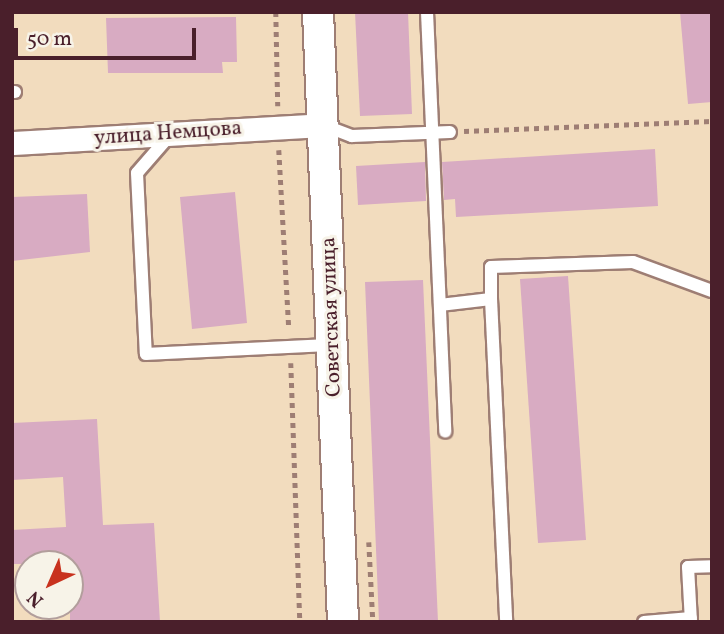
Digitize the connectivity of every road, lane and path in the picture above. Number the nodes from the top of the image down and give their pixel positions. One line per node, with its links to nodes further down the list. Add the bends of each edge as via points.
1 (276, 12): 6 (path)
2 (318, 12): 5 (street, Советская улица)
3 (427, 12): 7 (lane)
4 (712, 121): 8 (path)
5 (323, 125): 6 (street, улица Немцова); 7 (lane, via 352,136); 14 (street, Советская улица)
6 (278, 127): 9 (street, улица Немцова); 15 (path)
7 (433, 132): 8 (lane); 13 (lane)
8 (450, 132)
9 (170, 135): 10 (street, улица Немцова); 15 (lane, via 137,173 146,354)
10 (12, 143)
11 (712, 291): 12 (lane, via 620,262 491,267)
12 (491, 299): 13 (lane); 21 (lane)
13 (440, 305): 16 (lane)
14 (333, 345): 15 (lane); 20 (street, Советская улица)
15 (290, 348): 19 (path)
16 (445, 432)
17 (712, 566): 18 (lane, via 688,567)
18 (691, 620): 22 (lane)
19 (300, 622)
20 (343, 622)
21 (506, 622)
22 (644, 622)

